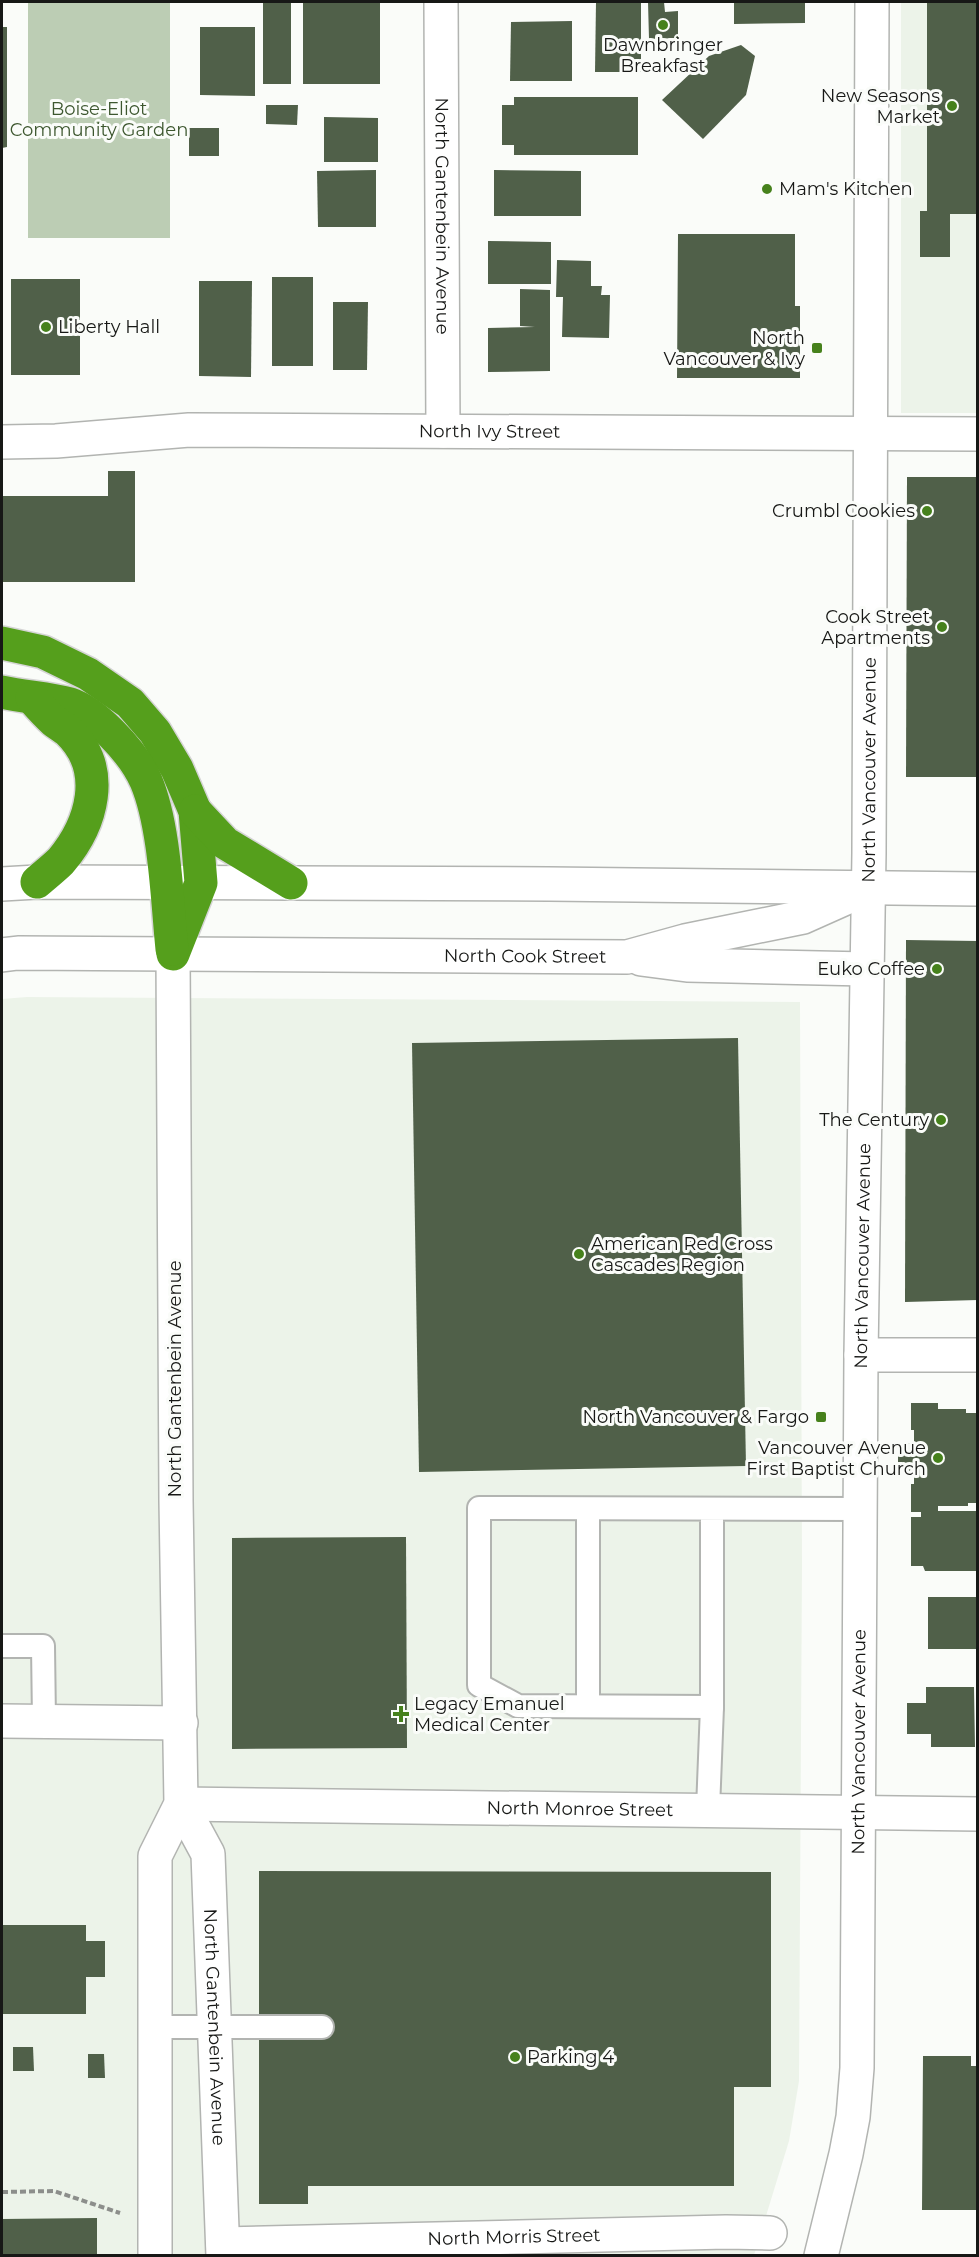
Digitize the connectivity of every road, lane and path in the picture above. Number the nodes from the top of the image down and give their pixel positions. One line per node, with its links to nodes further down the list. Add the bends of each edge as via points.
1 (441, 2): 3 (street, North Gantenbein Avenue)
2 (872, 2): 4 (street, North Vancouver Avenue)
3 (443, 431): 4 (street, North Ivy Street); 6 (street, North Ivy Street, via 189,430 56,441)
4 (871, 434): 5 (street, North Ivy Street); 15 (street, North Vancouver Avenue)
5 (978, 434)
6 (2, 441)
7 (2, 643): 9 (highway, via 43,652 88,674 130,703 155,732)
8 (16, 695): 10 (highway, via 69,732 84,751 91,771 93,793 81,833 60,861); 11 (highway, via 70,704 105,726 127,750 154,804)
9 (195, 811): 12 (highway); 13 (highway, via 225,843)
10 (37, 882): 11 (street, North Cook Street); 14 (street, North Cook Street)
11 (165, 883): 12 (street, North Cook Street); 17 (highway)
12 (201, 883): 13 (street, North Cook Street); 17 (highway)
13 (291, 883): 15 (street, North Cook Street)
14 (2, 885)
15 (868, 888): 16 (street, North Cook Street); 19 (street, North Cook Street, via 803,917); 20 (street, North Vancouver Avenue)
16 (978, 889)
17 (172, 954): 18 (street, North Cook Street); 19 (street, North Cook Street); 31 (street, North Gantenbein Avenue)
18 (2, 955)
19 (627, 957): 20 (street, via 687,965)
20 (866, 969): 21 (street, North Vancouver Avenue)
21 (861, 1355): 22 (street); 25 (street, North Vancouver Avenue)
22 (978, 1355)
23 (588, 1509): 24 (lane); 27 (lane); 27 (lane, via 479,1508 479,1685 518,1706)
24 (712, 1509): 25 (lane); 28 (lane)
25 (861, 1509): 34 (street, North Vancouver Avenue)
26 (2, 1646): 30 (lane, via 43,1646)
27 (588, 1706): 28 (lane)
28 (712, 1707): 33 (lane)
29 (2, 1721): 30 (street)
30 (44, 1721): 31 (street)
31 (181, 1723): 32 (street, North Gantenbein Avenue)
32 (181, 1804): 33 (street, North Monroe Street); 36 (street, North Gantenbein Avenue, via 155,1856); 37 (street, North Gantenbein Avenue, via 208,1854)
33 (708, 1809): 34 (street, North Monroe Street)
34 (860, 1813): 35 (street, North Monroe Street); 44 (street, North Vancouver Avenue, via 854,2107)
35 (978, 1814)
36 (155, 2027): 37 (lane); 40 (street, North Gantenbein Avenue)
37 (214, 2027): 38 (lane); 42 (street, North Gantenbein Avenue)
38 (322, 2027)
39 (2, 2192): 40 (path, via 54,2192 126,2215)
40 (155, 2215): 43 (street, North Gantenbein Avenue)
41 (770, 2233): 42 (street, North Morris Street)
42 (223, 2250)
43 (155, 2256)
44 (821, 2256)

